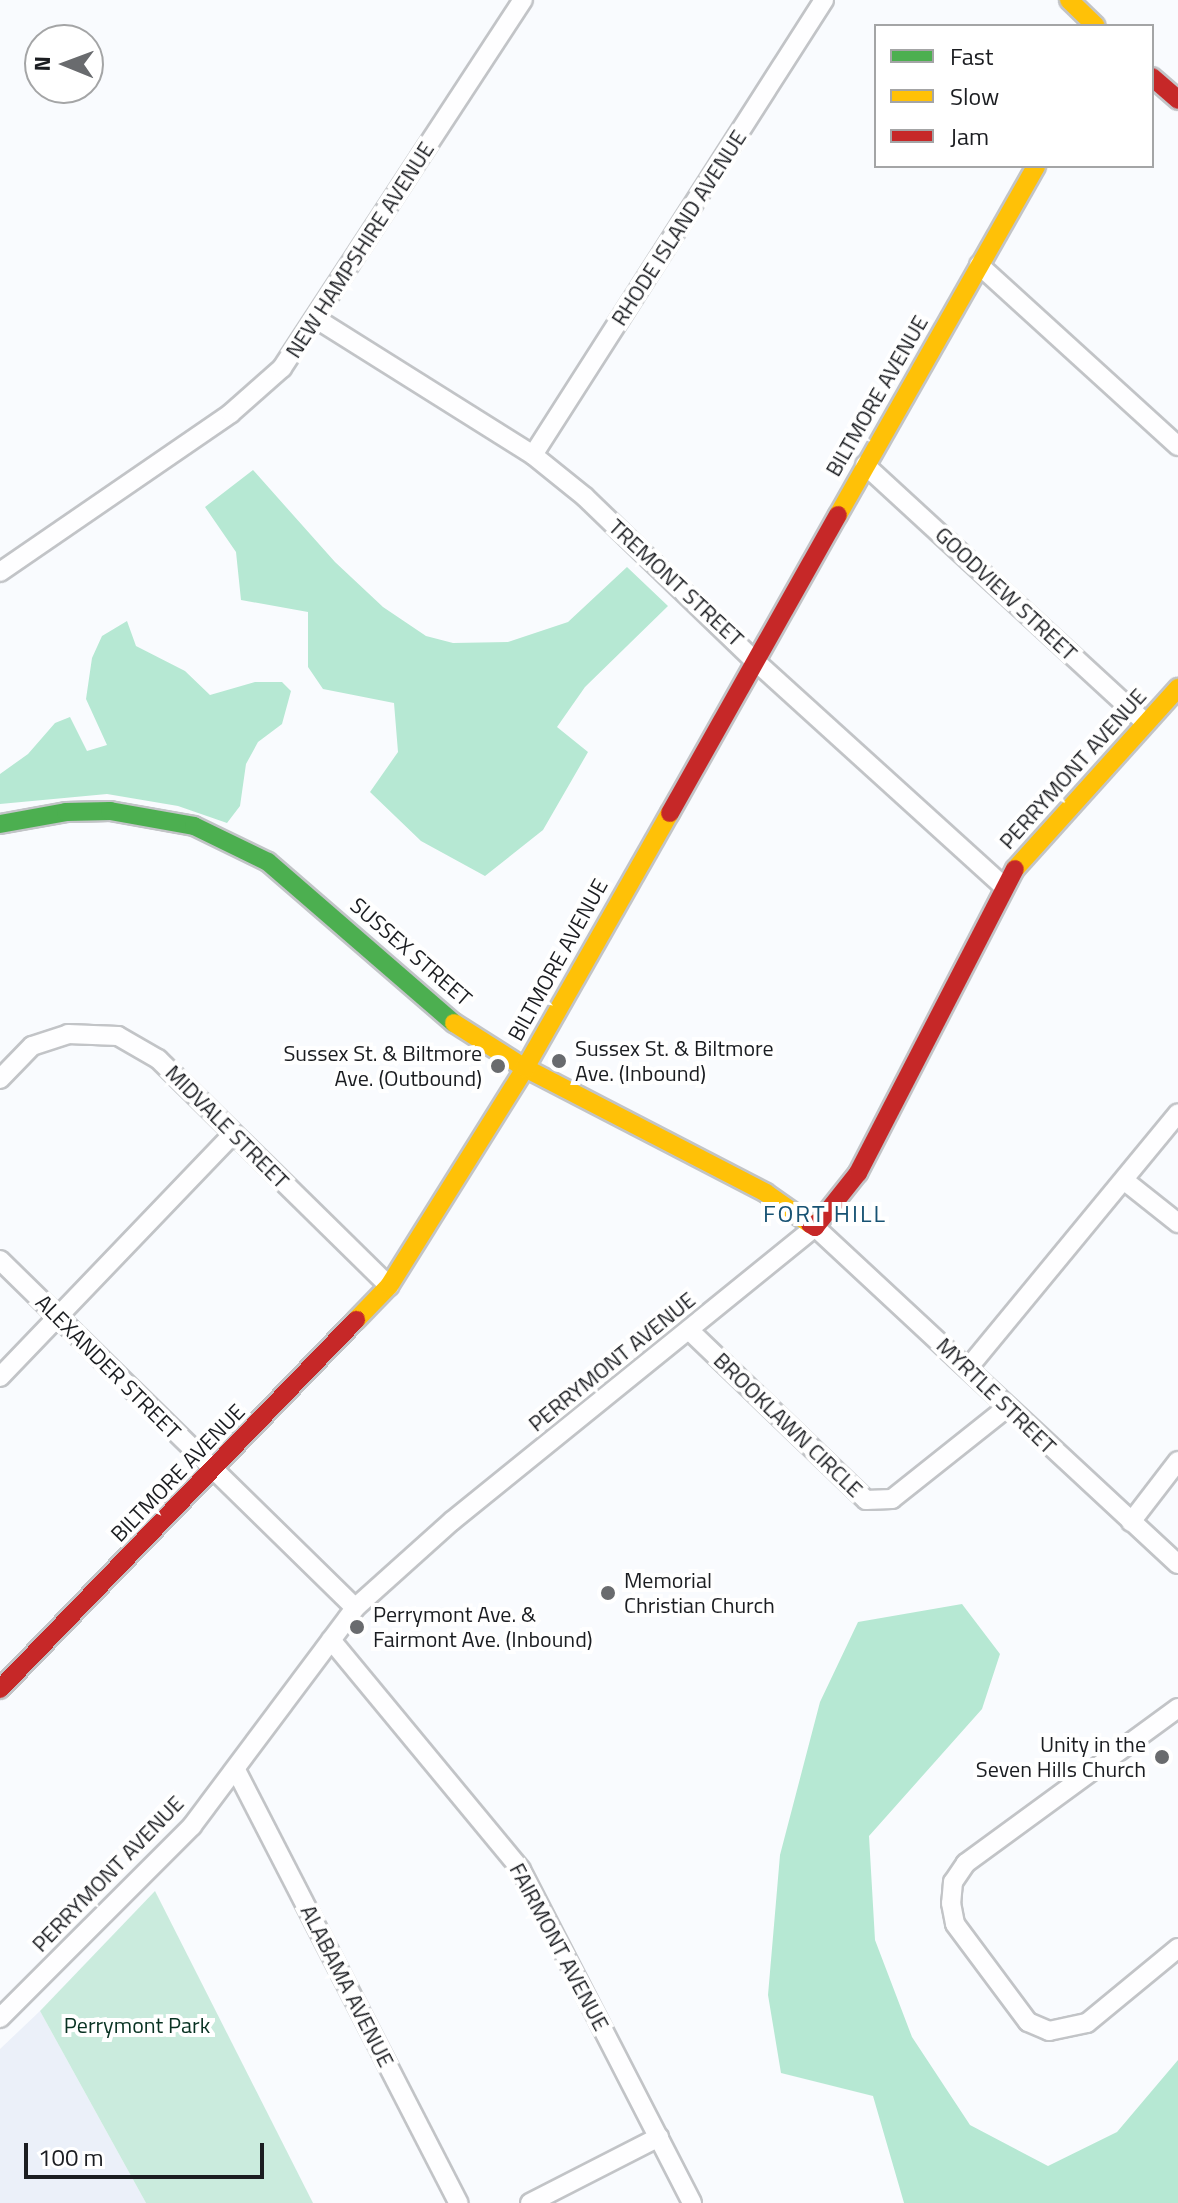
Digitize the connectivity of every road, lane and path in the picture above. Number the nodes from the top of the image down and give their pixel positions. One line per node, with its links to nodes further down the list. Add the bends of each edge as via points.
1 (523, 0): 9 (street, NEW HAMPSHIRE AVENUE)
2 (824, 0): 11 (street, RHODE ISLAND AVENUE)
3 (1069, 0): 4 (street)
4 (1094, 24)
5 (1154, 79): 6 (street)
6 (1178, 100)
7 (1035, 168): 8 (street, BILTMORE AVENUE)
8 (979, 265): 10 (street); 12 (street, BILTMORE AVENUE)
9 (318, 320): 11 (street, TREMONT STREET); 13 (street, NEW HAMPSHIRE AVENUE, via 282,368 231,413)
10 (1178, 446)
11 (533, 455): 14 (street, TREMONT STREET, via 585,497)
12 (865, 465): 14 (street, BILTMORE AVENUE); 16 (street, GOODVIEW STREET)
13 (0, 572)
14 (754, 660): 18 (street, TREMONT STREET); 19 (street, BILTMORE AVENUE)
15 (1178, 688): 16 (street, PERRYMONT AVENUE)
16 (1146, 723): 18 (street, PERRYMONT AVENUE, via 1033,844)
17 (0, 824): 19 (street, SUSSEX STREET, via 66,812 110,811 194,826 268,862 433,1009)
18 (1003, 886): 25 (street, PERRYMONT AVENUE, via 858,1173)
19 (525, 1068): 25 (street, SUSSEX STREET, via 766,1193); 27 (street, BILTMORE AVENUE)
20 (0, 1079): 22 (street, MIDVALE STREET, via 32,1046 68,1034 118,1036 158,1059)
21 (1178, 1113): 23 (street)
22 (233, 1134): 27 (street, MIDVALE STREET); 28 (street)
23 (1125, 1181): 24 (street); 30 (street)
24 (1178, 1223)
25 (815, 1227): 29 (street, PERRYMONT AVENUE); 30 (street, MYRTLE STREET)
26 (0, 1260): 28 (street, ALEXANDER STREET)
27 (389, 1286): 34 (street, BILTMORE AVENUE)
28 (59, 1317): 31 (street); 34 (street, ALEXANDER STREET)
29 (690, 1331): 32 (street, BROOKLAWN CIRCLE, via 866,1500 892,1499); 37 (street, PERRYMONT AVENUE, via 452,1521)
30 (968, 1368): 32 (street, MYRTLE STREET)
31 (0, 1377)
32 (1005, 1409): 35 (street, MYRTLE STREET)
33 (1178, 1461): 35 (street)
34 (213, 1472): 37 (street, ALEXANDER STREET); 39 (street, BILTMORE AVENUE)
35 (1131, 1522): 36 (street, MYRTLE STREET)
36 (1178, 1563)
37 (355, 1608): 38 (street, PERRYMONT AVENUE)
38 (331, 1640): 41 (street, PERRYMONT AVENUE); 44 (street, FAIRMONT AVENUE, via 521,1870)
39 (0, 1689)
40 (1178, 1708): 42 (street, via 966,1863 953,1882 951,1903 955,1924 1028,2022 1049,2031 1087,2023)
41 (236, 1770): 43 (street, PERRYMONT AVENUE, via 192,1826); 45 (street, ALABAMA AVENUE)
42 (1178, 1948)
43 (0, 2018)
44 (659, 2137): 46 (street); 47 (street, FAIRMONT AVENUE)
45 (459, 2203)
46 (530, 2203)
47 (692, 2203)

